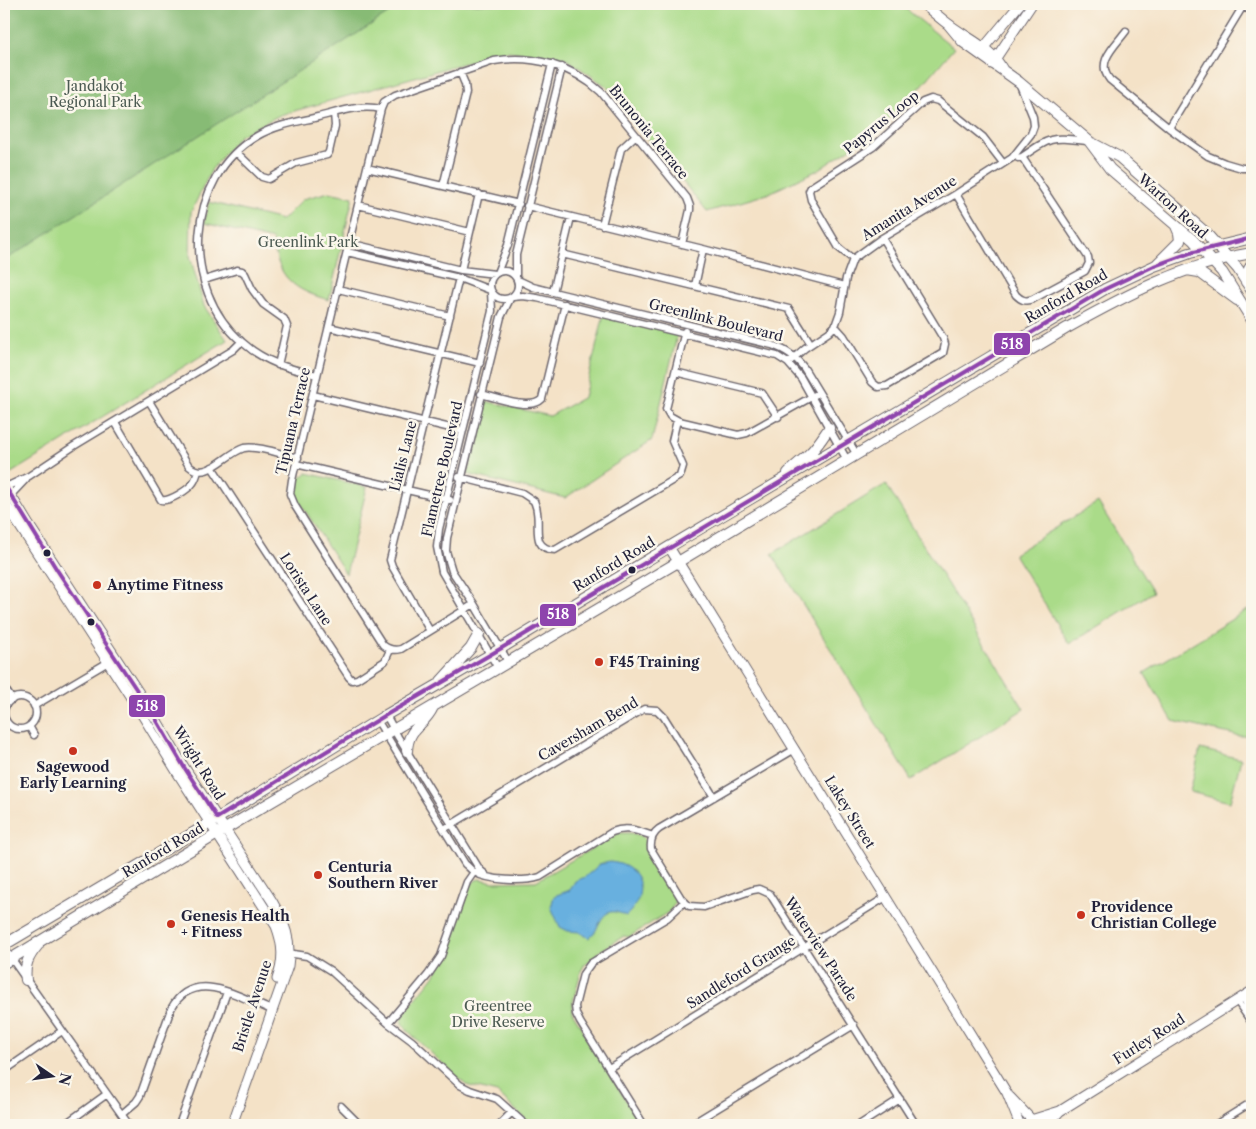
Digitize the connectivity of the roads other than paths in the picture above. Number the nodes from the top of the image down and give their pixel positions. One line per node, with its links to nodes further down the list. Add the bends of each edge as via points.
1 (924, 4): 8 (main road, Warton Road, via 949,25 962,42)
2 (1020, 4): 6 (street)
3 (1032, 4): 6 (street)
4 (1241, 5): 5 (street); 16 (street)
5 (1252, 11)
6 (1018, 15): 8 (street); 9 (street)
7 (1126, 31): 16 (street, via 1105,59 1105,74)
8 (981, 51): 9 (main road, Warton Road)
9 (994, 61): 13 (main road, Warton Road)
10 (552, 64): 11 (street, Brunonia Terrace); 12 (street, Brunonia Terrace, via 506,59); 28 (street)
11 (562, 67): 17 (street, Brunonia Terrace, via 594,85); 30 (street)
12 (460, 72): 14 (street, Brunonia Terrace, via 394,95); 25 (street, via 466,93)
13 (1019, 82): 18 (main road, Warton Road); 21 (street, Amanita Avenue, via 1034,126)
14 (381, 108): 15 (street, via 361,106); 23 (street, Tipuana Terrace)
15 (334, 113): 19 (street, via 276,127); 19 (street, via 335,126 327,155 296,163 269,179 262,177)
16 (1170, 128): 24 (street, via 1208,156 1225,164)
17 (636, 134): 33 (street, via 621,149); 38 (street, Brunonia Terrace, via 689,202)
18 (1089, 141): 20 (street, Amanita Avenue, via 1050,139); 32 (main road, Warton Road, via 1110,169); 39 (main road, Warton Road, via 1119,157)
19 (236, 152): 55 (street, via 214,182 203,210 198,242)
20 (1022, 157): 21 (street, Amanita Avenue); 27 (street, via 1088,257 1085,271 1033,300 1019,298)
21 (1012, 158): 22 (street, Amanita Avenue)
22 (1003, 163): 27 (street, Amanita Avenue); 46 (street, Papyrus Loop, via 983,137 938,101 923,102 873,147 811,187 811,200 839,248)
23 (367, 168): 25 (street); 29 (street, Tipuana Terrace)
24 (1252, 168)
25 (443, 186): 26 (street)
26 (479, 194): 28 (street); 34 (street)
27 (956, 194): 35 (street, Amanita Avenue)
28 (519, 204): 52 (street, via 505,257)
29 (358, 205): 34 (street); 37 (street, Tipuana Terrace)
30 (527, 206): 31 (street); 54 (street, via 516,255)
31 (571, 217): 33 (street); 44 (street)
32 (1175, 223): 41 (main road, Warton Road); 49 (main road, via 1180,240)
33 (602, 225): 38 (street)
34 (470, 232): 50 (street)
35 (882, 238): 46 (street, Amanita Avenue); 69 (street, via 943,338 943,352 887,386 878,387)
36 (1252, 238): 39 (main road, Ranford Road)
37 (349, 242): 42 (street, Tipuana Terrace); 50 (street, Greenlink Boulevard)
38 (682, 244): 40 (street)
39 (1218, 246): 41 (main road, Ranford Road); 45 (main road, Warton Road)
40 (703, 249): 57 (street); 58 (street)
41 (1202, 250): 47 (main road, Warton Road); 49 (main road, Ranford Road)
42 (347, 252): 53 (street, Greenlink Boulevard); 59 (street, Tipuana Terrace)
43 (1252, 253): 45 (main road, Ranford Road)
44 (562, 254): 57 (street); 62 (street)
45 (1228, 257): 47 (main road, Ranford Road); 56 (main road, Warton Road)
46 (853, 259): 58 (street, Amanita Avenue)
47 (1213, 262): 51 (main road, Ranford Road); 65 (main road, Warton Road)
48 (1252, 264): 56 (main road)
49 (1154, 266): 74 (main road, Ranford Road, via 1105,288)
50 (461, 270): 52 (street, Greenlink Boulevard)
51 (1184, 270): 65 (main road, via 1199,272); 71 (main road, Ranford Road)
52 (496, 273): 54 (street, Greenlink Boulevard, via 505,271); 60 (street, via 490,281)
53 (459, 278): 60 (street, Greenlink Boulevard); 66 (street, Lialis Lane)
54 (516, 278): 62 (street, Greenlink Boulevard); 63 (street, via 518,289)
55 (204, 280): 73 (street, via 224,322); 80 (street, via 238,270 245,274 263,304 286,323)
56 (1246, 282): 61 (main road, Warton Road)
57 (695, 286): 75 (street, via 788,310)
58 (844, 286): 69 (street, Amanita Avenue)
59 (338, 289): 66 (street); 70 (street, Tipuana Terrace)
60 (491, 290): 63 (street, Greenlink Boulevard, via 501,299); 78 (street, Flametree Boulevard, via 492,311)
61 (1252, 291)
62 (553, 292): 68 (street, Greenlink Boulevard)
63 (511, 298): 64 (street, Greenlink Boulevard, via 532,296); 84 (street, Flametree Boulevard, via 501,317)
64 (565, 304): 72 (street, Greenlink Boulevard); 84 (street, via 539,402 525,404)
65 (1244, 306): 67 (main road, Warton Road)
66 (450, 316): 76 (street, Lialis Lane)
67 (1252, 320)
68 (686, 324): 72 (street); 77 (street, Greenlink Boulevard, via 772,345)
69 (835, 326): 75 (street)
70 (329, 327): 76 (street); 82 (street, Tipuana Terrace)
71 (1067, 328): 74 (main road, via 1059,324 1025,342); 95 (main road, Ranford Road)
72 (684, 333): 79 (street, Greenlink Boulevard, via 769,353); 81 (street)
73 (241, 342): 80 (street); 87 (street)
74 (1013, 343): 94 (main road, Ranford Road)
75 (811, 344): 77 (street)
76 (440, 353): 78 (street); 91 (street, Lialis Lane)
77 (794, 356): 79 (street); 83 (street, Greenlink Boulevard)
78 (480, 363): 93 (street, Flametree Boulevard)
79 (788, 363): 86 (street, Greenlink Boulevard)
80 (278, 365): 82 (street)
81 (675, 372): 88 (street, via 762,393); 89 (street, via 666,409)
82 (317, 375): 85 (street, Tipuana Terrace)
83 (818, 393): 86 (street); 94 (street, Greenlink Boulevard)
84 (482, 394): 101 (street, Flametree Boulevard)
85 (312, 395): 91 (street); 96 (street, Tipuana Terrace)
86 (812, 397): 88 (street); 92 (street, Greenlink Boulevard)
87 (149, 401): 90 (street); 98 (street, via 189,466)
88 (778, 417): 89 (street, via 738,435)
89 (677, 420): 101 (street, via 672,441 683,466 680,476 555,550 541,545 534,501 522,493)
90 (115, 422): 98 (street, via 161,500 168,500 190,486); 99 (street)
91 (424, 422): 93 (street); 104 (street, Lialis Lane)
92 (828, 428): 94 (street, Greenlink Boulevard); 102 (main road, via 818,445 797,462)
93 (463, 431): 100 (street, Flametree Boulevard)
94 (844, 444): 95 (street, Greenlink Boulevard); 95 (street, Greenlink Boulevard); 102 (main road, Ranford Road)
95 (852, 458): 109 (main road, Ranford Road)
96 (297, 461): 97 (street, via 249,448); 104 (street); 115 (street, Tipuana Terrace, via 290,494 295,506 382,645)
97 (212, 467): 98 (street); 115 (street, Lorista Lane, via 348,677 357,679 385,662)
98 (198, 471)
99 (29, 476): 103 (street); 105 (street)
100 (453, 476): 101 (street); 106 (street, Flametree Boulevard)
101 (462, 478): 107 (street, Flametree Boulevard)
102 (783, 480): 108 (main road, Ranford Road)
103 (4, 486): 105 (street, Wright Road)
104 (407, 490): 106 (street); 112 (street, Lialis Lane, via 390,563)
105 (6, 499): 117 (street, Wright Road); 118 (street, Wright Road)
106 (447, 500): 107 (street); 111 (street, Flametree Boulevard, via 437,538 437,554 442,572)
107 (456, 502): 110 (street, Flametree Boulevard, via 446,545 447,558)
108 (669, 547): 109 (street, Lakey Street); 114 (main road, Ranford Road)
109 (678, 562): 119 (main road, Ranford Road); 131 (street, Lakey Street)
110 (474, 604): 111 (street); 114 (street, Flametree Boulevard)
111 (465, 610): 112 (street); 113 (street, Flametree Boulevard)
112 (430, 631): 115 (street, via 402,649)
113 (479, 634): 116 (street, Flametree Boulevard); 121 (main road, via 462,659)
114 (500, 649): 116 (main road, Ranford Road); 119 (street, Flametree Boulevard)
115 (390, 650)
116 (490, 655): 120 (street, Flametree Boulevard); 121 (main road, Ranford Road)
117 (116, 658): 118 (street); 133 (street, Wright Road, via 156,719)
118 (107, 663): 124 (street); 133 (street, Wright Road)
119 (508, 663): 120 (main road, Ranford Road)
120 (498, 668): 125 (main road, Ranford Road)
121 (437, 685): 126 (main road, Ranford Road)
122 (7, 692): 123 (street)
123 (12, 700): 124 (street, via 27,699); 127 (street, via 5,708)
124 (34, 706): 128 (street, via 35,717)
125 (434, 706): 129 (main road, Ranford Road); 132 (main road, via 429,716 409,736)
126 (382, 717): 129 (street); 129 (street); 135 (main road, Ranford Road)
127 (5, 724): 128 (street, via 21,730)
128 (29, 726): 130 (street)
129 (389, 732): 132 (street); 137 (street); 138 (main road, Ranford Road)
130 (34, 735)
131 (795, 749): 134 (street); 142 (street, Lakey Street)
132 (407, 751): 136 (street)
133 (180, 770): 135 (street, Wright Road)
134 (714, 797): 136 (street, Caversham Bend, via 664,716 657,710 644,709); 139 (street, via 659,829)
135 (213, 820): 138 (street, Wright Road); 145 (main road, Ranford Road)
136 (452, 824): 137 (street, Caversham Bend); 141 (street, via 480,870)
137 (444, 829): 140 (street, via 465,864)
138 (221, 832): 144 (main road, Ranford Road); 147 (street, Bristle Avenue, via 268,904)
139 (653, 836): 141 (street, via 632,829 618,830 540,877 501,879); 143 (street, via 651,849)
140 (474, 872): 141 (street); 155 (street, via 441,956)
141 (488, 876)
142 (886, 897): 146 (street, Sandleford Grange); 161 (street, Lakey Street)
143 (684, 902): 146 (street, Waterview Parade, via 704,907 753,890 765,891); 159 (street, via 667,918 590,963 583,974 575,1010)
144 (44, 939): 148 (main road, Ranford Road); 149 (main road, via 26,962)
145 (4, 946): 148 (street)
146 (805, 948): 157 (street, Waterview Parade); 159 (street, Sandleford Grange)
147 (286, 953): 153 (street, Bristle Avenue); 155 (street, via 307,956 331,972)
148 (7, 961): 149 (street)
149 (26, 980): 158 (street)
150 (1252, 991): 152 (street, Furley Road)
151 (226, 992): 153 (street); 168 (street, via 200,986 188,990 176,1001 140,1096); 173 (street)
152 (1240, 999): 154 (street); 156 (street); 166 (street, Furley Road)
153 (270, 1009): 174 (street, Bristle Avenue); 175 (street, Bristle Avenue)
154 (1252, 1016)
155 (388, 1023): 167 (street, via 460,1085 496,1099)
156 (1252, 1023)
157 (854, 1025): 163 (street, Waterview Parade); 180 (street)
158 (62, 1031): 160 (street); 162 (street)
159 (609, 1068): 179 (street)
160 (4, 1071)
161 (1007, 1093): 169 (street, Lakey Street); 170 (street, Lakey Street)
162 (107, 1094): 168 (street); 171 (street)
163 (900, 1099): 181 (street); 182 (street, Waterview Parade)
164 (1252, 1102): 184 (street)
165 (341, 1106): 176 (street)
166 (1060, 1111): 169 (street, Furley Road); 183 (street, Furley Road)
167 (512, 1112): 177 (street); 178 (street)
168 (122, 1114): 172 (street)
169 (1035, 1120): 170 (street, Lakey Street, via 1026,1118)
170 (1018, 1124)
171 (64, 1125)
172 (129, 1125)
173 (179, 1125)
174 (226, 1125)
175 (232, 1125)
176 (360, 1125)
177 (499, 1125)
178 (526, 1125)
179 (644, 1125)
180 (690, 1125)
181 (859, 1125)
182 (916, 1125)
183 (1047, 1125)
184 (1215, 1125)

